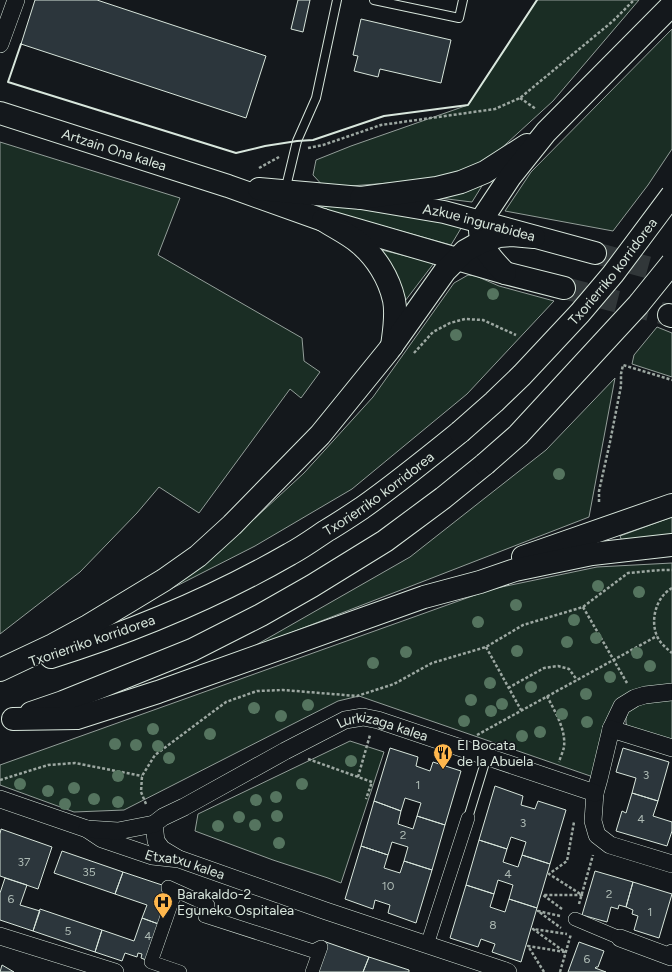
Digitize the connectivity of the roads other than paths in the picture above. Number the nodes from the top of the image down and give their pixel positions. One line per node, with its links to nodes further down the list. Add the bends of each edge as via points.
1 (16, 0): 6 (street)
2 (337, 0): 10 (lane, via 316,98 296,141)
3 (374, 0): 4 (lane, via 459,18)
4 (463, 0)
5 (672, 5): 8 (main road)
6 (0, 44)
7 (0, 113): 10 (main road, Artzain Ona kalea, via 228,186)
8 (546, 132): 11 (main road, via 496,166 461,182 437,188); 13 (main road, via 510,177)
9 (672, 195): 23 (main road, Txorierriko korridorea, bridge, via 614,274 522,375 460,432 361,509 292,554 205,598 87,646)
10 (284, 198): 11 (main road, Artzain Ona kalea); 12 (main road, Artzain Ona kalea)
11 (361, 198): 13 (main road, Azkue ingurabidea, via 444,212)
12 (323, 220): 15 (main road, Artzain Ona kalea); 19 (main road, via 359,243 375,259 387,279 394,301 395,322)
13 (480, 232): 14 (main road, Azkue ingurabidea, via 499,236 534,237); 15 (main road); 17 (main road, via 485,249)
14 (595, 253)
15 (457, 259): 17 (main road); 19 (main road, via 445,271)
16 (672, 263): 25 (main road, bridge, via 638,305 524,430 443,498 385,541 261,615 192,650)
17 (506, 273): 18 (main road)
18 (564, 288)
19 (390, 348): 23 (main road, via 320,436 198,556 164,580 94,622)
20 (672, 505): 22 (main road, via 472,574)
21 (672, 545): 22 (main road, via 592,554 515,570)
22 (424, 597): 25 (main road, via 158,692 77,718)
23 (0, 671)
24 (672, 692): 26 (street, via 645,695 622,706)
25 (7, 721)
26 (611, 730): 27 (street); 29 (street)
27 (672, 748)
28 (487, 756): 29 (street, Lurkizaga kalea); 31 (lane); 32 (street, Lurkizaga kalea, via 378,720 363,717 345,720 285,750)
29 (595, 793): 35 (street, via 593,821 597,835 610,845)
30 (0, 799): 33 (street, Etxatxu kalea)
31 (468, 818): 39 (street)
32 (154, 824): 33 (street, Lurkizaga kalea, via 118,831); 34 (street, via 156,841 162,849)
33 (87, 829): 34 (street, Etxatxu kalea, via 102,839 152,856)
34 (179, 858): 39 (street, Etxatxu kalea)
35 (672, 864)
36 (575, 919): 38 (street)
37 (0, 936): 41 (street)
38 (620, 938): 40 (street, via 671,957)
39 (427, 944): 44 (street, Etxatxu kalea)
40 (672, 953)
41 (115, 972)
42 (180, 972): 43 (street, via 151,962 173,899 168,887 208,905 205,916 313,951 321,947)
43 (312, 972)
44 (508, 972)

